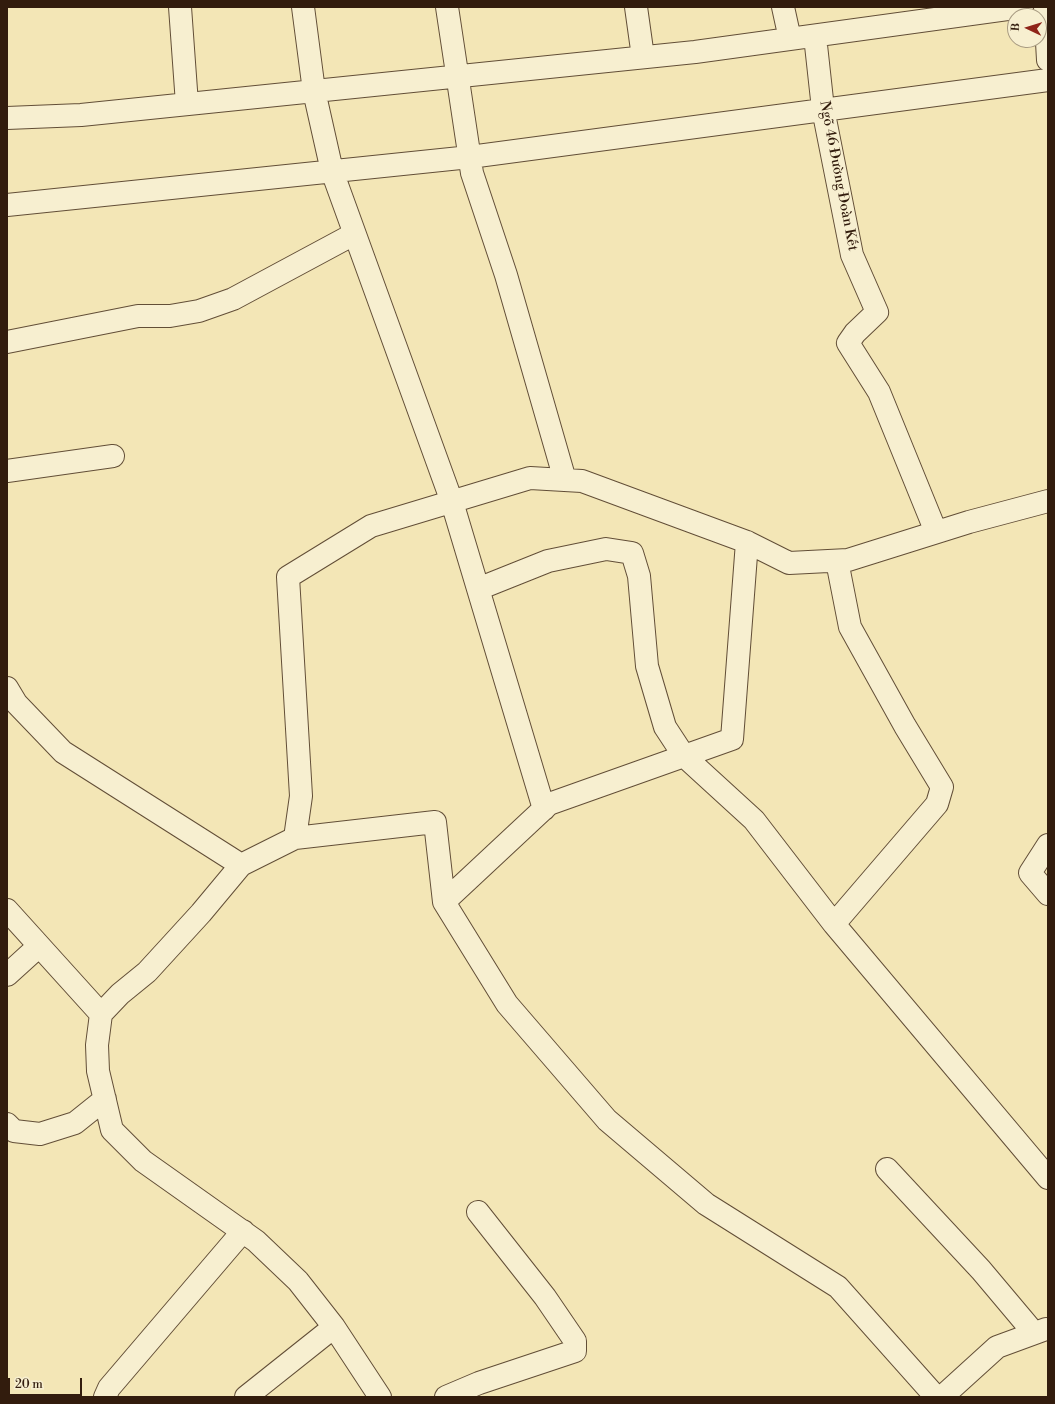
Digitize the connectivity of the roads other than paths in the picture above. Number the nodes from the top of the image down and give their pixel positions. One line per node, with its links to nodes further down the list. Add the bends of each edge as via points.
1 (180, 7): 15 (street)
2 (303, 7): 14 (street)
3 (447, 7): 12 (street)
4 (636, 7): 10 (street)
5 (784, 7): 9 (street)
6 (1022, 7): 8 (street)
7 (1045, 7): 11 (street)
8 (815, 36): 9 (street); 16 (street, Ngõ 46 Đường Đoàn Kết)
9 (790, 39): 10 (street)
10 (643, 57): 12 (street)
11 (1048, 60)
12 (458, 77): 14 (street); 18 (street)
13 (1048, 80): 16 (street)
14 (314, 91): 15 (street); 19 (street)
15 (187, 104): 17 (street, via 81,115)
16 (823, 110): 18 (street); 28 (street, Ngõ 46 Đường Đoàn Kết, via 852,255 877,312 848,343 879,392)
17 (7, 118)
18 (470, 157): 19 (street); 25 (street, via 472,173 506,275)
19 (332, 171): 20 (street); 21 (street)
20 (7, 204)
21 (354, 234): 22 (street, via 233,299 199,311 170,316 138,316); 27 (street)
22 (7, 342)
23 (114, 456): 24 (street)
24 (7, 471)
25 (565, 480): 27 (street, via 530,478); 29 (street, via 582,481)
26 (1048, 501): 28 (street)
27 (452, 502): 31 (street); 35 (street, via 372,526 288,577 301,796)
28 (936, 532): 30 (street, via 848,560)
29 (747, 542): 30 (street, via 789,563); 33 (street, via 732,739)
30 (837, 560): 41 (street, via 850,627 942,787 937,804)
31 (478, 590): 33 (street, via 548,561 606,549 632,553 639,576 647,666 665,727); 34 (street)
32 (7, 688): 37 (street, via 16,703 63,752)
33 (684, 756): 34 (street, via 549,804); 41 (street, via 754,820)
34 (544, 809): 39 (street)
35 (295, 838): 37 (street); 39 (street, via 435,822)
36 (1048, 845): 38 (street, via 1030,873)
37 (241, 865): 44 (street, via 147,972)
38 (1048, 894)
39 (444, 902): 57 (street, via 507,1004 607,1120 706,1204 838,1287)
40 (7, 910): 42 (street)
41 (834, 924): 48 (street)
42 (39, 946): 43 (street); 44 (street)
43 (7, 974)
44 (101, 1014): 45 (street, via 97,1045)
45 (104, 1099): 46 (street, via 75,1123 40,1134 14,1130); 50 (street, via 112,1130 143,1161)
46 (7, 1124)
47 (887, 1169): 52 (street)
48 (1048, 1178)
49 (478, 1212): 56 (street, via 545,1297 575,1341 575,1351 479,1383)
50 (243, 1231): 51 (street, via 298,1281); 53 (street, via 109,1388)
51 (334, 1327): 54 (street); 55 (street)
52 (1041, 1331): 58 (street, via 997,1347)
53 (105, 1397)
54 (246, 1397)
55 (380, 1397)
56 (446, 1397)
57 (936, 1397)
58 (942, 1397)

